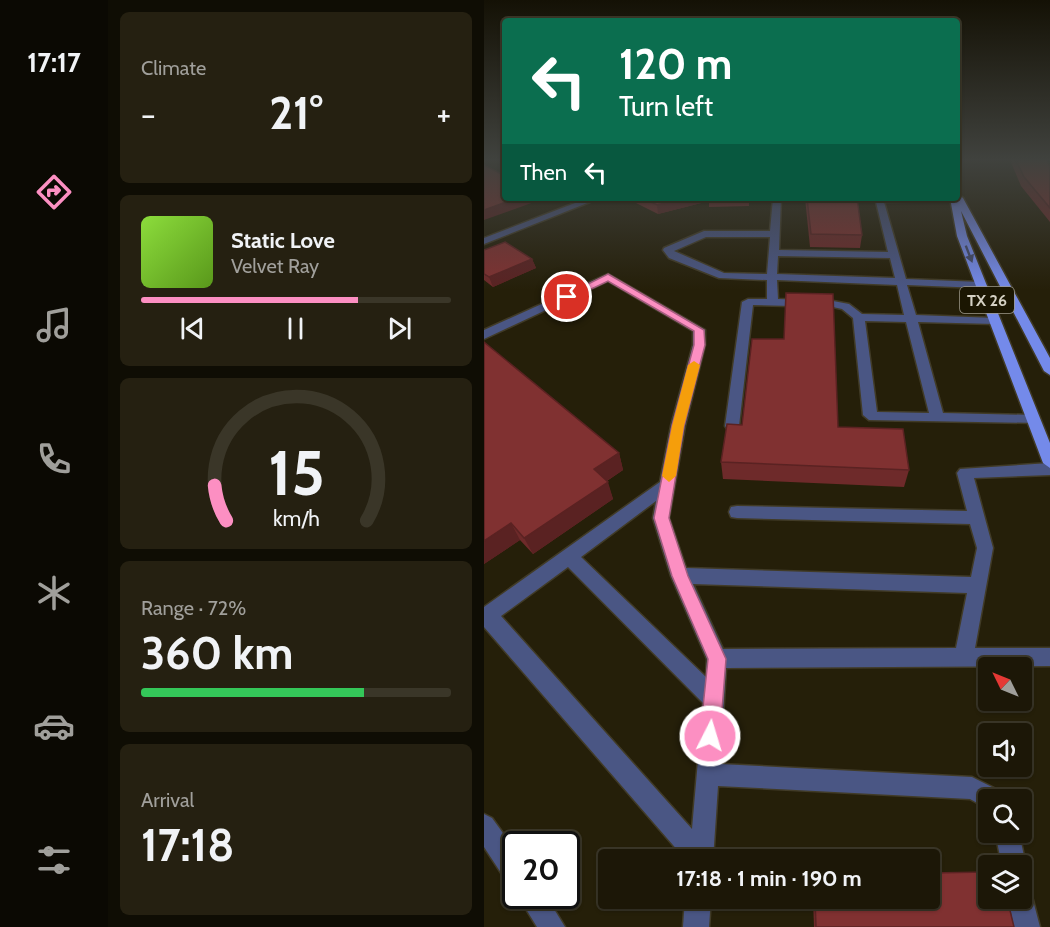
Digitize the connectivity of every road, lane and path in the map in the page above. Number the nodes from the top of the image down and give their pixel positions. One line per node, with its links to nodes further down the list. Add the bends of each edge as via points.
1 (580, 203): 7 (street)
2 (777, 203): 6 (street)
3 (880, 203): 9 (street)
4 (955, 203): 12 (main road, TX 26, one-way to 12, via 962,236)
5 (961, 203): 18 (main road, TX 26)
6 (775, 234): 8 (street); 10 (street, via 704,234 668,250 673,256 724,276)
7 (484, 241)
8 (774, 253): 9 (street); 10 (street)
9 (893, 255): 11 (street)
10 (772, 277): 11 (street); 13 (street)
11 (900, 282): 12 (street); 15 (street)
12 (981, 285): 16 (main road, TX 26)
13 (773, 303): 14 (street, via 839,305); 21 (street, via 746,305)
14 (859, 317): 15 (street); 19 (street, via 870,415)
15 (911, 320): 16 (street); 19 (street)
16 (995, 321): 20 (main road, TX 26)
17 (484, 335): 24 (street, via 608,277 699,330 699,345)
18 (1050, 371)
19 (937, 418): 20 (street)
20 (1033, 420): 22 (main road, TX 26)
21 (732, 426)
22 (1050, 463)
23 (1050, 469): 26 (street, via 966,473)
24 (667, 485): 27 (street); 28 (street, via 661,518)
25 (737, 512): 26 (street)
26 (976, 518): 29 (street, via 985,548)
27 (569, 557): 30 (street); 34 (street)
28 (680, 576): 29 (street); 33 (street)
29 (978, 585): 31 (street)
30 (486, 617): 38 (street)
31 (964, 657): 32 (street); 33 (street)
32 (1050, 657)
33 (717, 659): 34 (street)
34 (713, 698): 35 (street)
35 (707, 774): 36 (street); 39 (street)
36 (978, 791)
37 (484, 826): 40 (street)
38 (692, 849)
39 (702, 849)
40 (502, 852)
41 (539, 909): 44 (street)
42 (697, 909): 45 (street)
43 (1023, 909): 46 (street)
44 (552, 927)
45 (696, 927)
46 (1027, 927)

